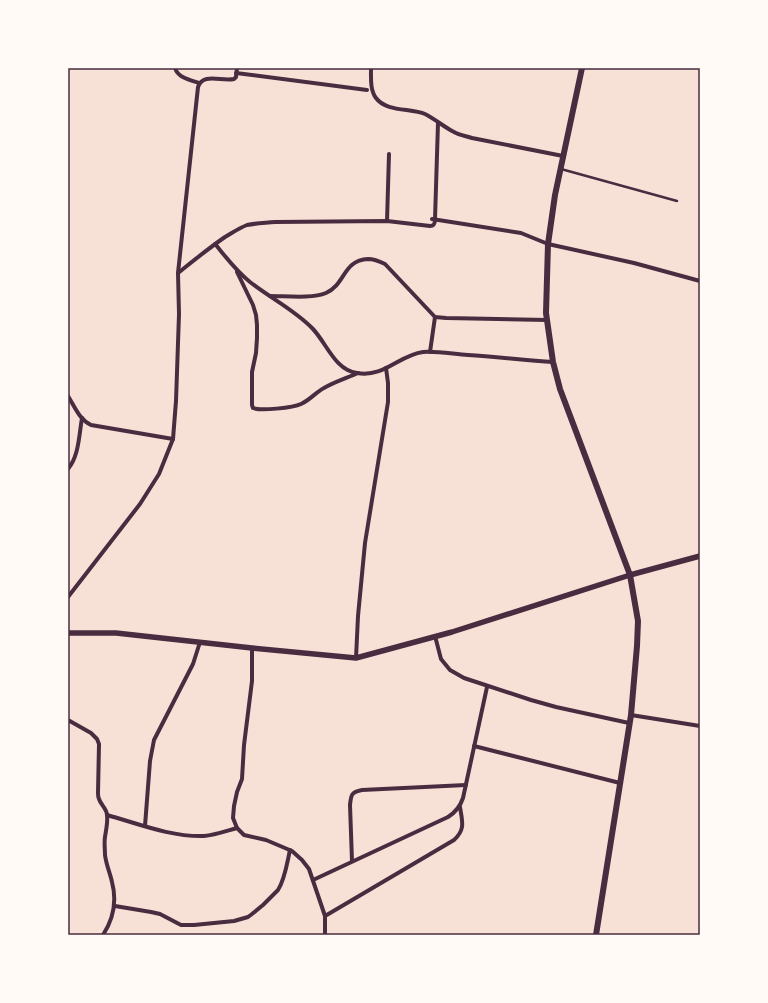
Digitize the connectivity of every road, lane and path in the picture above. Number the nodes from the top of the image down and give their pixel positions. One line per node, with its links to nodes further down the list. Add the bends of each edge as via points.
1 (174, 68): 5 (street, via 180,76)
2 (371, 68): 7 (street, via 372,91 381,104 426,114)
3 (582, 68): 9 (main road)
4 (237, 70): 5 (street, via 234,79 206,79); 6 (street)
5 (199, 83): 17 (street)
6 (366, 90)
7 (438, 123): 9 (street, via 455,133 472,138); 12 (street)
8 (389, 154): 13 (street)
9 (563, 156): 10 (main road)
10 (560, 169): 11 (lane); 15 (main road)
11 (677, 201)
12 (434, 219): 13 (street, via 435,224 432,226); 15 (street, via 521,233)
13 (387, 221): 14 (street, via 257,223 240,228)
14 (215, 244): 16 (street); 17 (street)
15 (548, 244): 18 (street, via 634,262); 21 (main road)
16 (236, 270): 19 (street); 25 (street, via 256,315 256,353 252,372 253,408 289,407 300,404 324,388)
17 (178, 273): 28 (street, via 179,314)
18 (700, 281)
19 (270, 296): 20 (street, via 325,294 336,286 352,264 372,259 385,264); 25 (street, via 314,330 343,368)
20 (435, 317): 21 (street); 22 (street)
21 (547, 320): 23 (main road)
22 (430, 352): 23 (street); 24 (street, via 414,354)
23 (553, 362): 31 (main road, via 566,406)
24 (386, 368): 25 (street, via 367,374); 37 (street, via 388,402 366,543)
25 (358, 373)
26 (68, 396): 27 (street)
27 (82, 418): 28 (street, via 91,425); 29 (street, via 76,456)
28 (173, 438): 32 (street, via 159,474 140,504)
29 (68, 469)
30 (700, 556): 31 (street)
31 (630, 574): 34 (street); 39 (main road, via 638,621)
32 (68, 596)
33 (68, 634): 35 (street, via 116,633)
34 (435, 636): 37 (street); 38 (street, via 441,659 450,670)
35 (200, 642): 36 (street); 48 (street, via 193,664 154,740)
36 (252, 648): 37 (street); 49 (street, via 252,682 242,779 233,818)
37 (356, 658)
38 (487, 687): 41 (street, via 556,707); 43 (street)
39 (631, 715): 41 (main road); 42 (street)
40 (68, 720): 47 (street, via 95,736 99,744 98,793)
41 (629, 723): 44 (main road)
42 (700, 726)
43 (474, 746): 44 (street); 45 (street)
44 (620, 782): 57 (main road)
45 (466, 785): 46 (street); 51 (street, via 356,791 350,798)
46 (460, 807): 51 (street, via 448,817); 54 (street, via 462,830 454,840)
47 (107, 815): 48 (street); 53 (street, via 105,856 112,881)
48 (145, 826): 49 (street, via 188,836 205,836)
49 (237, 828): 50 (street, via 244,835 266,840)
50 (290, 850): 52 (street, via 309,869); 53 (street, via 278,890 248,917 234,921 181,925 160,914)
51 (352, 861): 52 (street)
52 (313, 880): 54 (street)
53 (114, 906): 55 (street, via 113,917)
54 (325, 916): 56 (street)
55 (103, 935)
56 (325, 935)
57 (596, 935)

